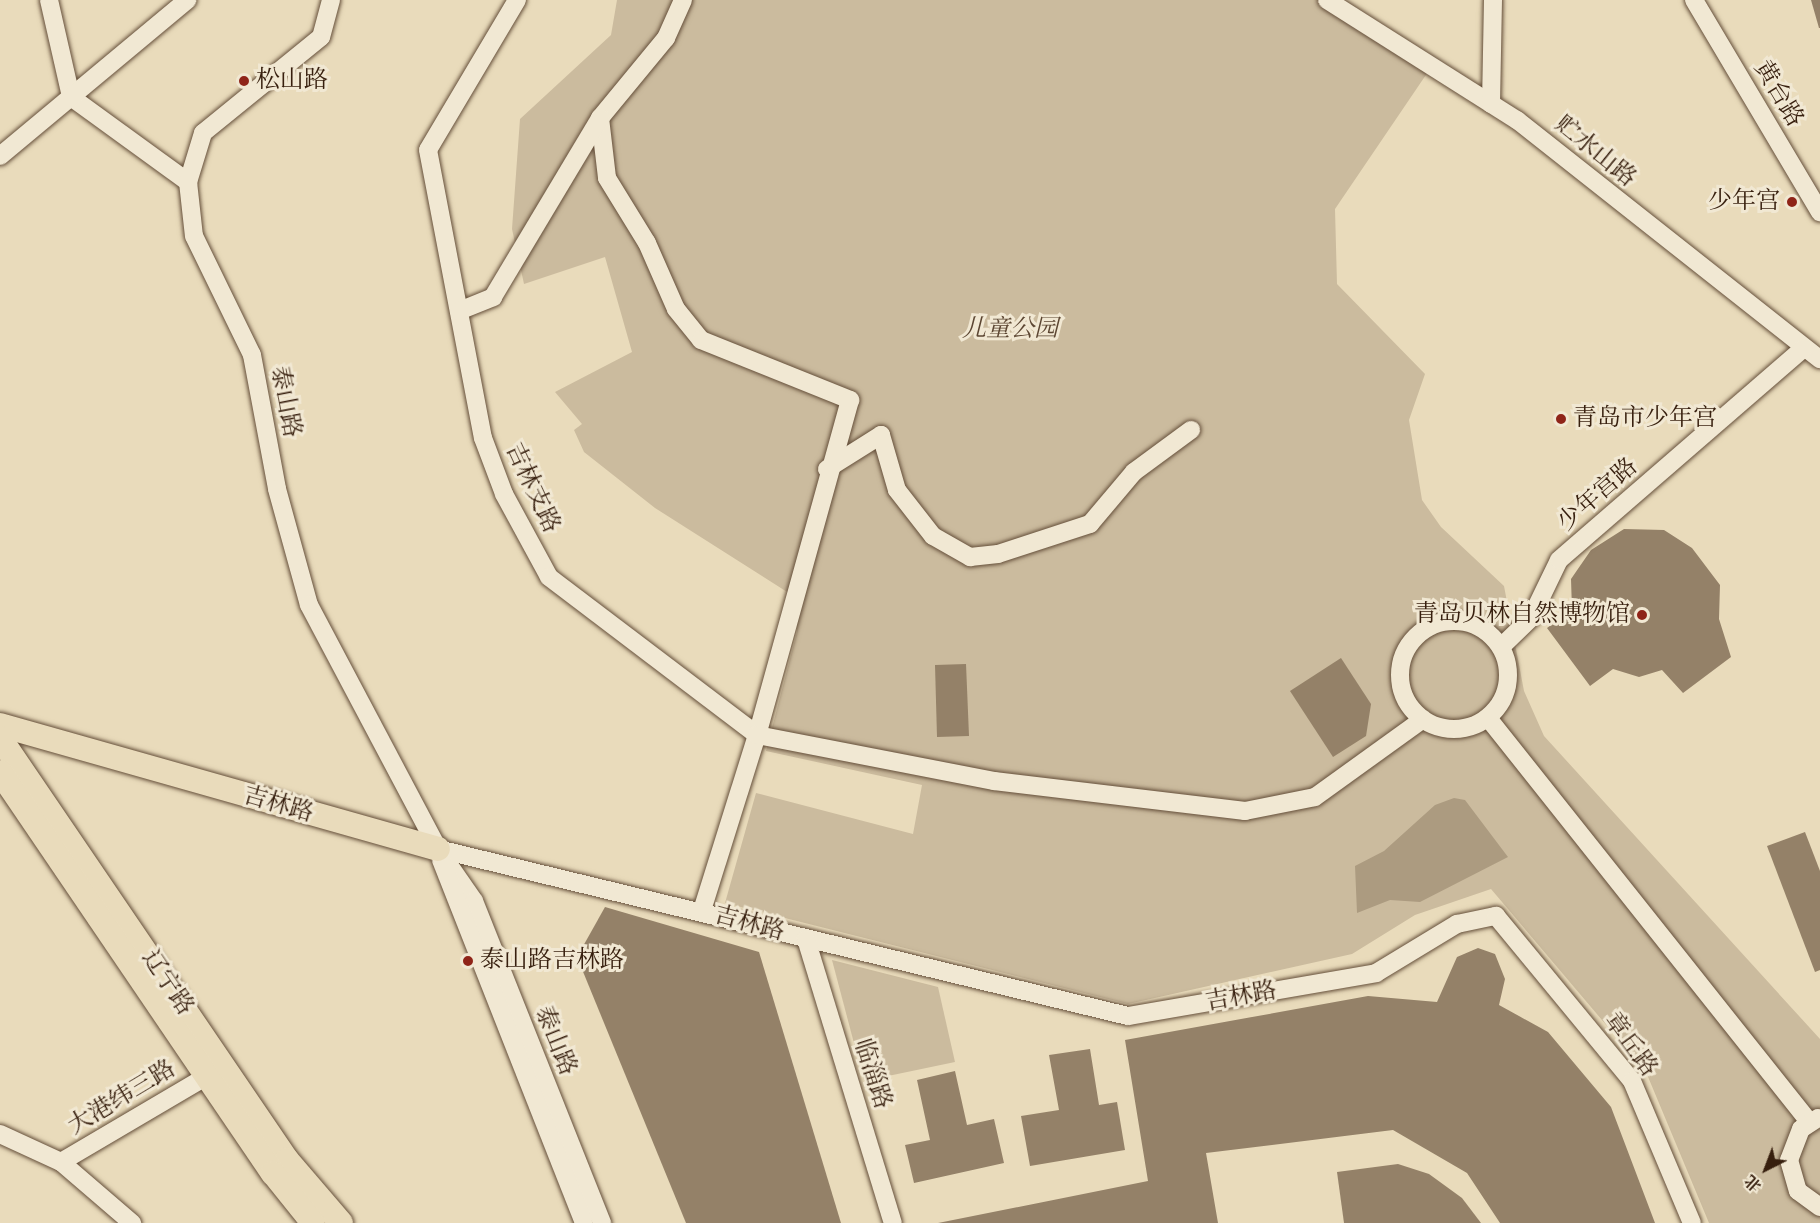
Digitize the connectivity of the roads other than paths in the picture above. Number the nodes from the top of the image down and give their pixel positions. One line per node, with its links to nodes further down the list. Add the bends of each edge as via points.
1 (50, 0): 9 (street)
2 (188, 0): 9 (street)
3 (331, 0): 13 (street, 泰山路, via 321,38 203,133)
4 (517, 0): 15 (street, 吉林支路, via 428,150)
5 (683, 0): 11 (street, via 666,38)
6 (1327, 0): 10 (street, 贮水山路)
7 (1493, 0): 10 (street)
8 (1694, 0): 14 (street, 黄台路)
9 (71, 97): 12 (street); 13 (street)
10 (1491, 104): 16 (street, 贮水山路)
11 (600, 118): 15 (street, via 493,297); 19 (street, via 607,178 647,243 676,309 701,340 850,400)
12 (0, 156)
13 (188, 182): 27 (street, 泰山路, via 194,236 252,355 277,489 309,605)
14 (1820, 212)
15 (459, 310): 24 (street, 吉林支路, via 483,438 504,494 549,577)
16 (1803, 350): 17 (street, 贮水山路); 20 (street, 少年宫路, via 1559,560 1530,618)
17 (1820, 359)
18 (1191, 430): 19 (street, via 1134,472 1090,524 998,554 970,557 933,536 897,490 881,435)
19 (827, 469): 24 (street)
20 (1501, 648): 21 (street, via 1508,677 1506,693); 22 (street, via 1474,625 1457,621 1439,623 1411,642 1399,674 1402,692)
21 (1488, 718): 22 (street, via 1456,729); 32 (street)
22 (1422, 719): 24 (street, via 1315,797 1245,811 994,781)
23 (0, 724): 27 (main road, 吉林路)
24 (757, 735): 28 (street)
25 (0, 738): 38 (main road, 辽宁路, via 287,1160)
26 (0, 772): 31 (main road, 辽宁路)
27 (438, 849): 28 (street, 吉林路); 39 (street, 泰山路, via 448,888); 40 (street, 泰山路, via 474,901)
28 (702, 911): 30 (street, 吉林路)
29 (1496, 916): 30 (street, 吉林路, via 1457,924 1376,973 1128,1016); 42 (street, 章丘路, via 1632,1081)
30 (806, 939): 41 (street, 临淄路)
31 (207, 1076): 34 (street, 大港纬三路); 37 (main road, 辽宁路)
32 (1815, 1120): 35 (street, via 1792,1143 1791,1176 1798,1191)
33 (0, 1134): 34 (street)
34 (61, 1162): 36 (street)
35 (1820, 1207)
36 (132, 1223)
37 (313, 1223)
38 (341, 1223)
39 (584, 1223)
40 (602, 1223)
41 (893, 1223)
42 (1692, 1223)

